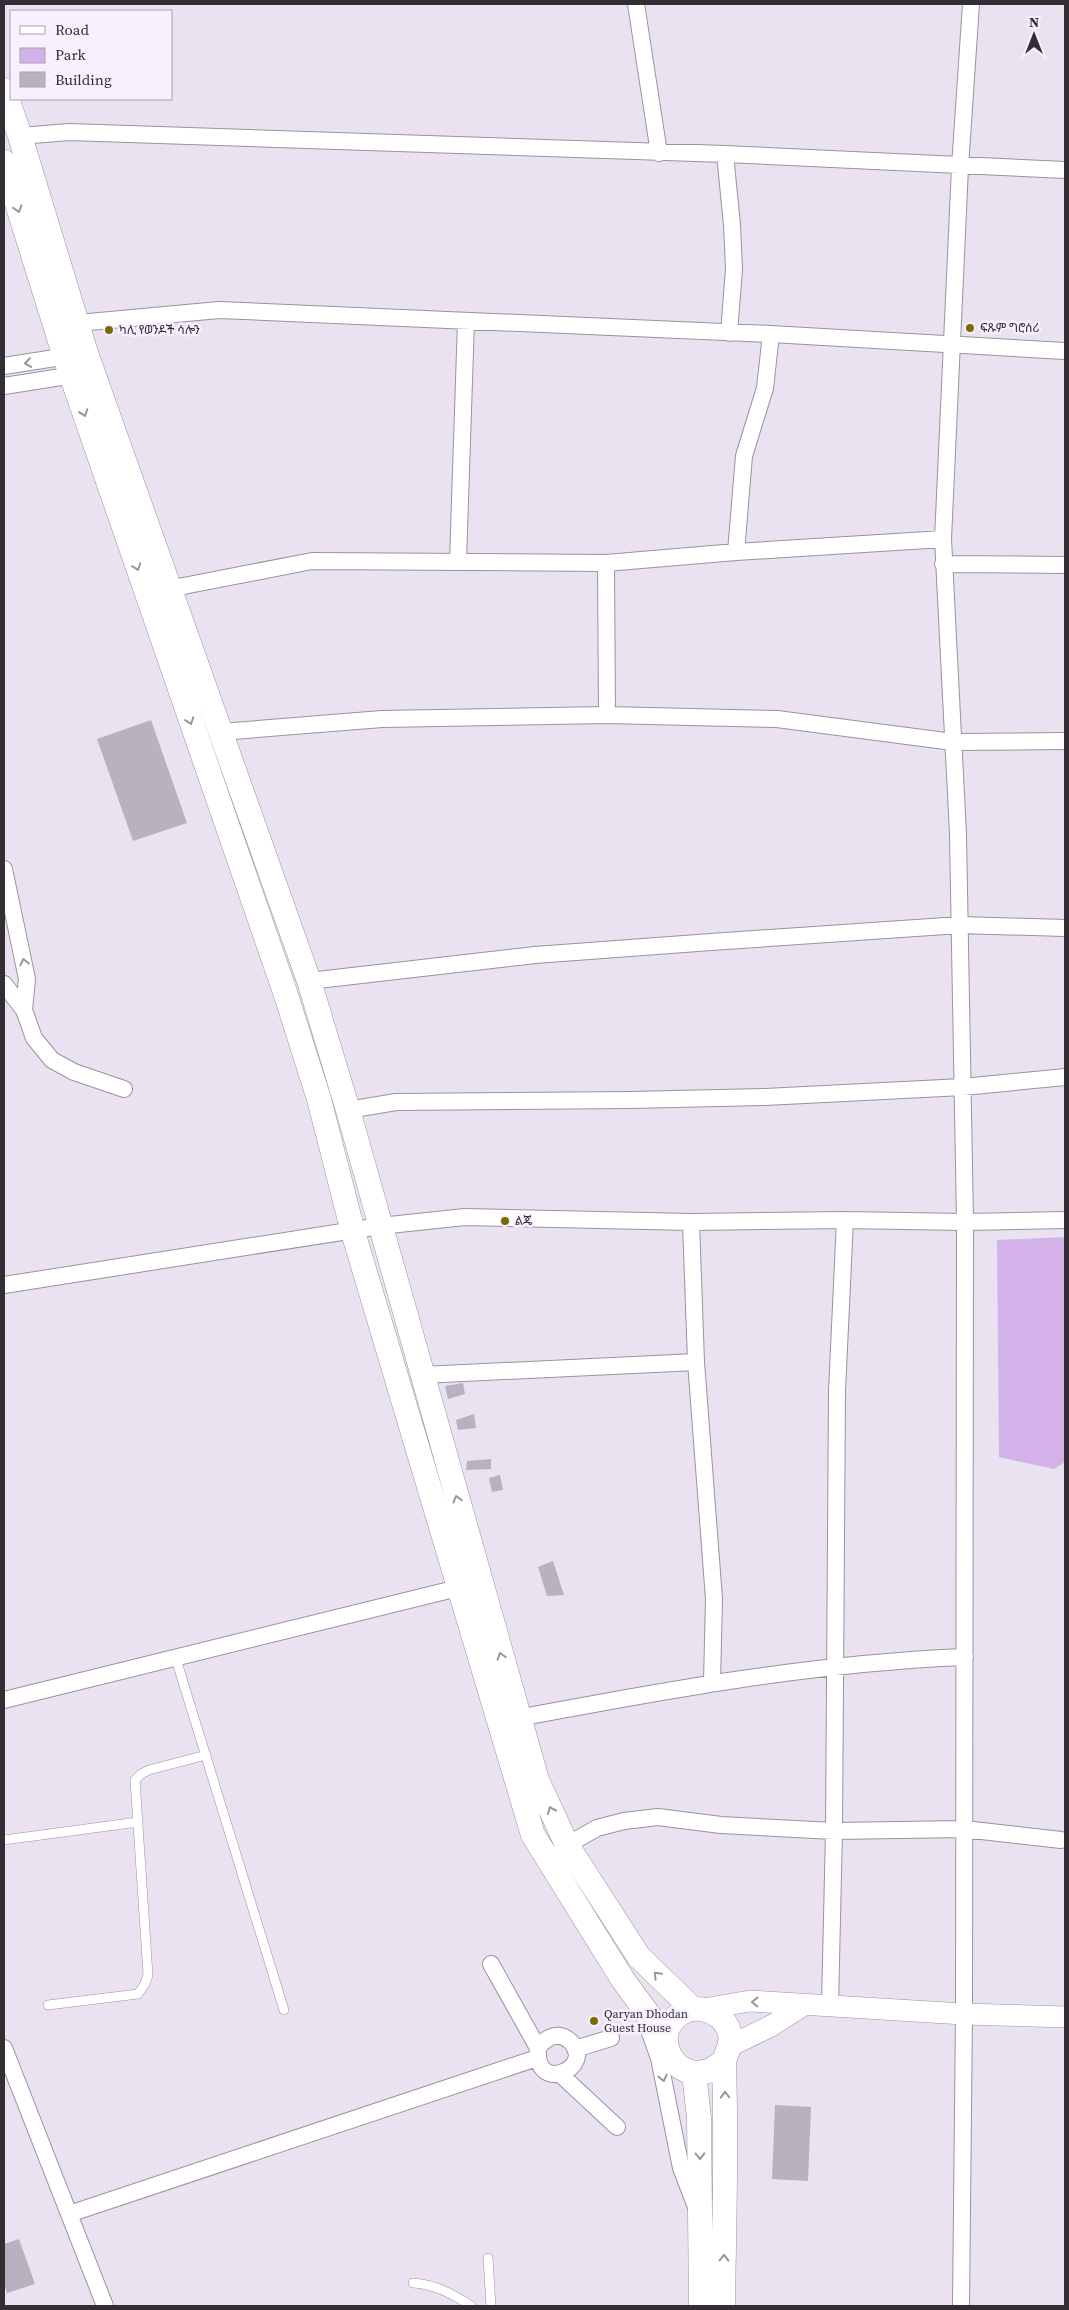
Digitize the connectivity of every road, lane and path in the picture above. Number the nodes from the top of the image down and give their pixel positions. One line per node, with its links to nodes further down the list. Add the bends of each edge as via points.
1 (636, 4): 5 (street)
2 (971, 4): 8 (street)
3 (4, 90): 4 (main road)
4 (20, 136): 5 (street, via 69,132); 11 (main road)
5 (659, 153): 6 (street)
6 (725, 154): 8 (street); 12 (street, via 734,269)
7 (4, 162): 11 (main road, one-way to 11)
8 (960, 166): 9 (street); 14 (street)
9 (1065, 170)
10 (466, 321): 11 (street, via 219,310); 12 (street); 21 (street)
11 (66, 325): 16 (main road)
12 (729, 333): 13 (street)
13 (771, 334): 14 (street); 20 (street, via 765,388 744,456)
14 (952, 344): 15 (street); 19 (street)
15 (1065, 350)
16 (79, 364): 17 (street, one-way to 17); 18 (street); 25 (main road); 45 (main road, one-way to 45, via 286,992 319,1099)
17 (4, 366)
18 (4, 386)
19 (943, 538): 20 (street); 23 (street)
20 (736, 552): 22 (street)
21 (458, 561): 22 (street); 25 (street, via 312,561)
22 (606, 563): 26 (street)
23 (944, 564): 24 (street); 29 (street)
24 (1065, 565)
25 (168, 589): 27 (main road)
26 (607, 715): 27 (street, via 382,720); 29 (street, via 777,719)
27 (221, 732): 33 (main road)
28 (1065, 741): 29 (street)
29 (953, 742): 31 (street)
30 (4, 869): 35 (street, one-way to 30, via 27,979)
31 (960, 925): 32 (street); 33 (street, via 535,955); 37 (street)
32 (1065, 928)
33 (309, 981): 39 (main road)
34 (4, 984): 35 (street)
35 (24, 1010): 38 (street, via 34,1038 52,1060 74,1072)
36 (1065, 1077): 37 (street)
37 (963, 1087): 39 (street, via 765,1097 396,1102); 43 (street)
38 (124, 1090)
39 (348, 1110): 44 (main road)
40 (845, 1220): 42 (street); 43 (street); 52 (street, via 837,1391)
41 (1065, 1220): 43 (street)
42 (691, 1222): 44 (street, via 465,1217); 47 (street)
43 (965, 1222): 50 (street)
44 (380, 1226): 45 (street); 48 (main road)
45 (353, 1232): 46 (street); 49 (main road)
46 (4, 1285)
47 (696, 1362): 48 (street); 53 (street, via 714,1599)
48 (422, 1375): 55 (main road, one-way to 48)
49 (458, 1588): 51 (street); 64 (main road, via 533,1835)
50 (965, 1657): 52 (street); 58 (street)
51 (176, 1659): 54 (street); 56 (lane)
52 (836, 1665): 53 (street); 59 (street)
53 (712, 1682): 55 (street)
54 (4, 1700)
55 (518, 1718): 62 (main road, one-way to 55, via 537,1780)
56 (206, 1755): 57 (lane, via 140,1774 135,1780); 69 (lane)
57 (138, 1822): 60 (lane); 65 (lane, via 148,1975 145,1984 138,1994)
58 (964, 1830): 59 (street); 61 (street); 70 (street)
59 (834, 1831): 62 (street, via 721,1825 658,1817 597,1828); 67 (street)
60 (4, 1840)
61 (1062, 1840)
62 (566, 1845): 68 (main road, one-way to 62, via 639,1957)
63 (491, 1964): 76 (street)
64 (637, 1998): 72 (main road); 82 (street, one-way to 82, via 659,2058 681,2168)
65 (48, 2005)
66 (804, 2005): 67 (street); 68 (street, one-way to 68, via 750,2001); 77 (street)
67 (830, 2006): 70 (street)
68 (698, 2009): 72 (main road, via 674,2018); 77 (main road, via 721,2018 730,2036)
69 (284, 2010)
70 (964, 2014): 71 (street); 90 (street)
71 (1065, 2017)
72 (665, 2037): 78 (main road, via 666,2047 676,2065)
73 (611, 2038): 75 (street)
74 (4, 2048): 81 (street)
75 (575, 2049): 76 (street, via 564,2036 553,2036 544,2040); 79 (street, via 575,2062)
76 (538, 2053): 79 (street, via 541,2067 550,2073); 81 (street)
77 (727, 2053): 78 (main road, via 710,2070); 89 (main road, one-way to 77)
78 (694, 2073): 82 (main road, one-way to 82, via 699,2118)
79 (560, 2074): 80 (street)
80 (616, 2128)
81 (69, 2214): 85 (street)
82 (701, 2221): 88 (main road)
83 (488, 2258): 87 (lane)
84 (413, 2283): 86 (lane, via 423,2283 458,2296)
85 (105, 2306)
86 (472, 2306)
87 (491, 2306)
88 (700, 2306)
89 (723, 2306)
90 (961, 2306)

